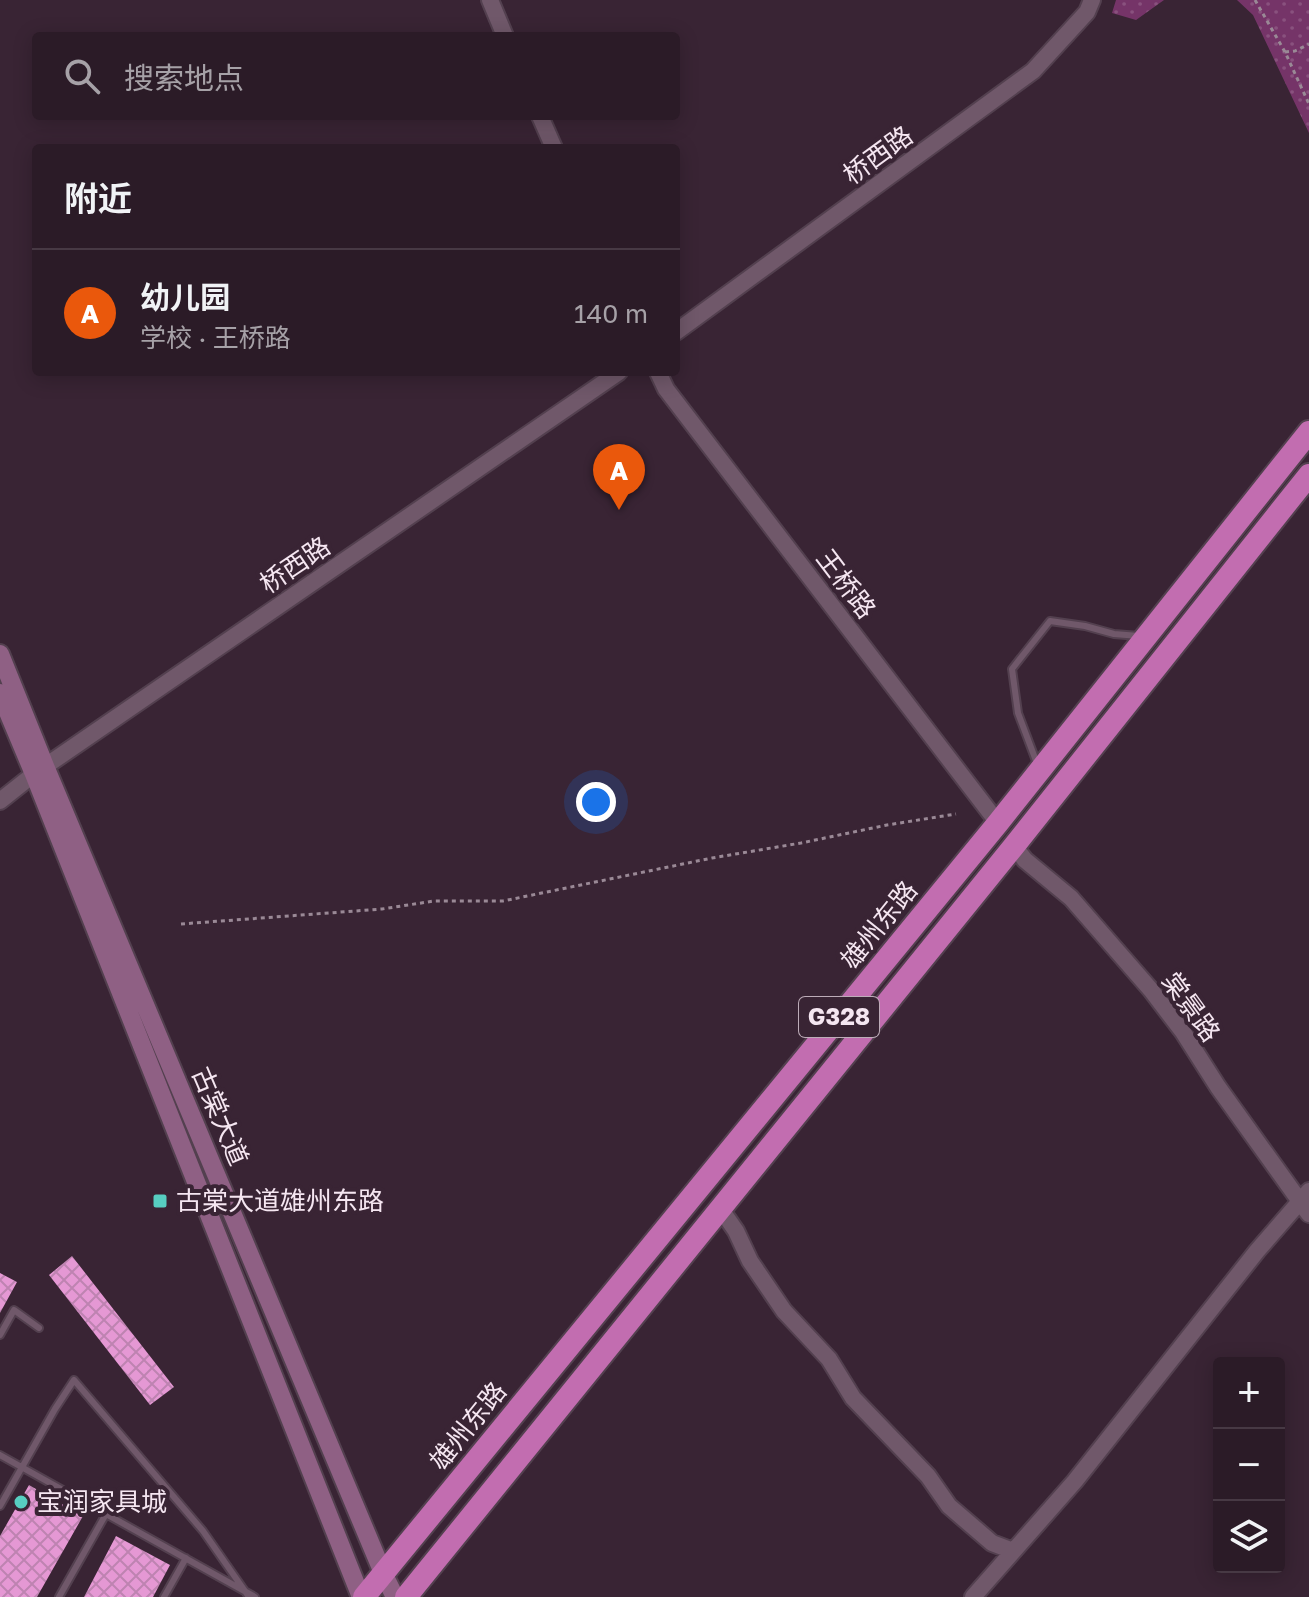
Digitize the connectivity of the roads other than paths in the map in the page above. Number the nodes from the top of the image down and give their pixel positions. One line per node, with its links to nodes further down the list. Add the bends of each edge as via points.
1 (490, 0): 3 (street)
2 (1092, 0): 6 (street, 桥西路, via 1033,71)
3 (503, 32)
4 (542, 120): 5 (street)
5 (552, 144)
6 (680, 329)
7 (613, 376): 14 (street, 桥西路)
8 (660, 376): 17 (street, 王桥路)
9 (1309, 432): 11 (highway, 雄州东路 / G328)
10 (1309, 475): 18 (highway, G328)
11 (1146, 637): 15 (highway, 雄州东路 / G328); 15 (lane, via 1050,621 1040,633 1012,669 1018,713)
12 (0, 654): 14 (main road, 古棠大道)
13 (0, 693): 14 (main road, 古棠大道)
14 (40, 770): 16 (street, 桥西路); 29 (main road, 古棠大道); 33 (main road, 古棠大道)
15 (1040, 771): 17 (highway, 雄州东路 / G328)
16 (0, 801)
17 (998, 823): 29 (highway, 雄州东路 / G328)
18 (1014, 846): 19 (street, 棠景路, via 1071,898 1151,990); 20 (highway, G328)
19 (1306, 1202): 27 (street, via 1257,1251)
20 (720, 1208): 27 (street, via 784,1311 829,1359 853,1398 928,1476 949,1506 992,1543); 35 (highway, G328)
21 (39, 1328): 22 (lane, via 14,1310)
22 (0, 1335)
23 (0, 1455): 24 (lane)
24 (23, 1467): 25 (lane); 26 (lane); 30 (lane, via 74,1380 203,1531)
25 (0, 1506)
26 (106, 1514): 28 (lane); 31 (lane)
27 (1013, 1551): 36 (street)
28 (186, 1558): 30 (lane); 32 (lane)
29 (383, 1573): 33 (highway, 雄州东路 / G328); 34 (main road, 古棠大道)
30 (250, 1595)
31 (59, 1597)
32 (164, 1597)
33 (363, 1597)
34 (395, 1597)
35 (406, 1597)
36 (973, 1597)

